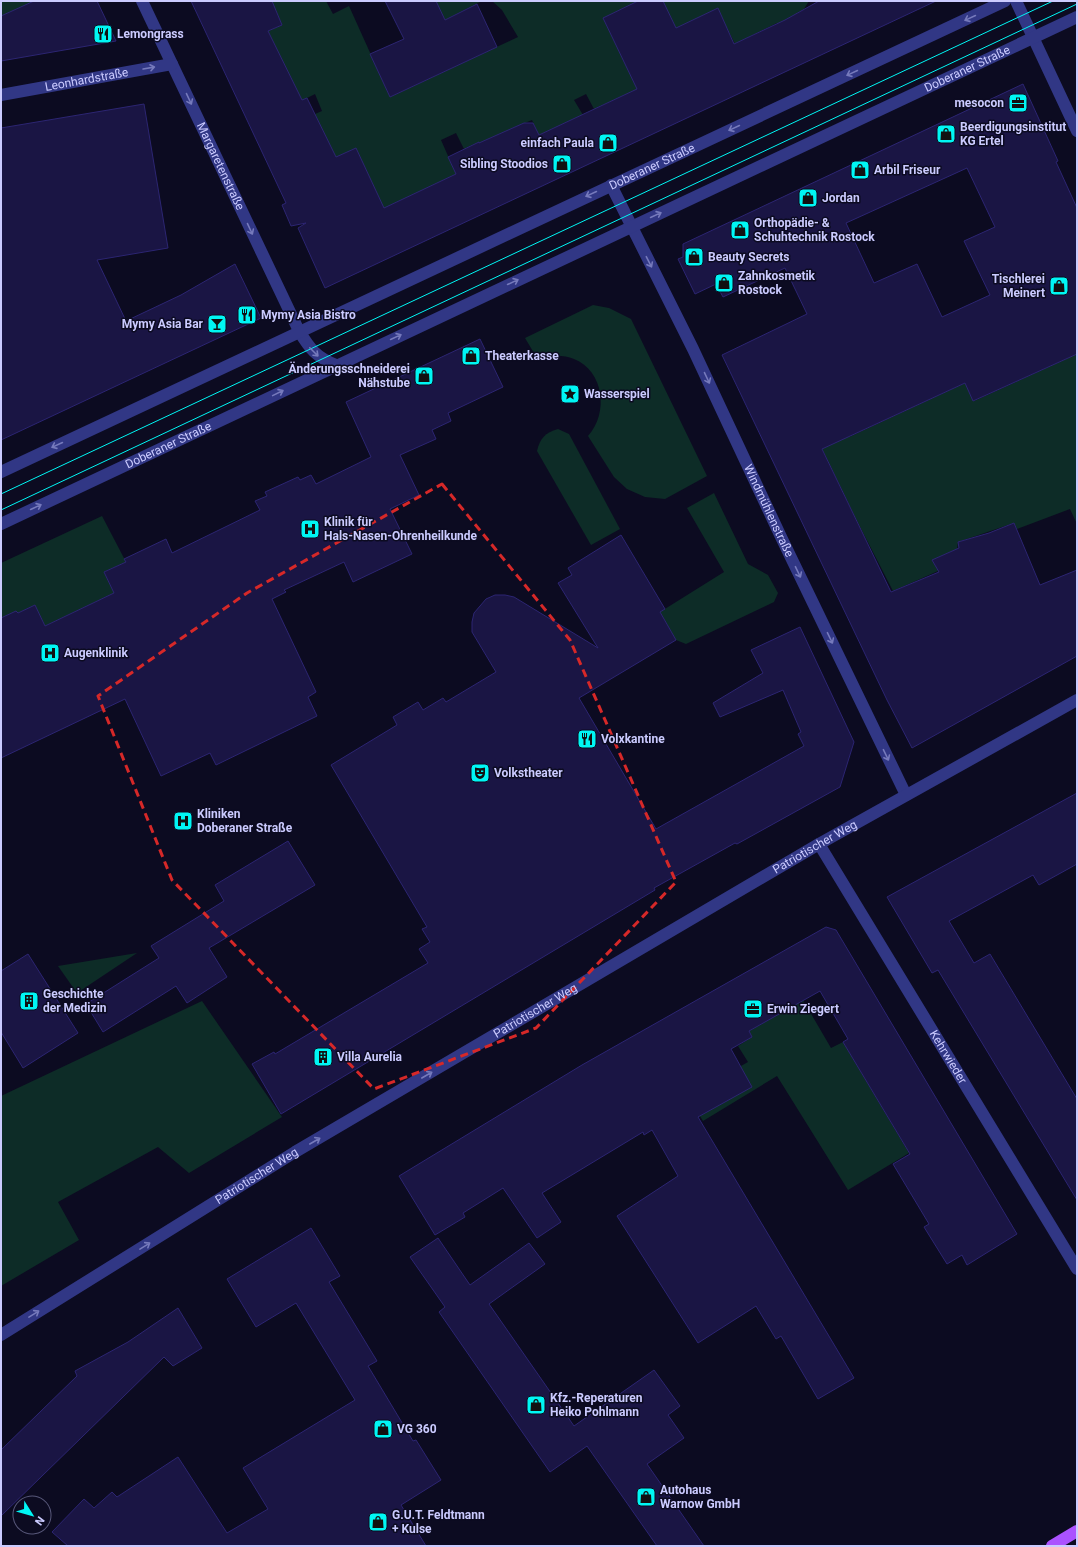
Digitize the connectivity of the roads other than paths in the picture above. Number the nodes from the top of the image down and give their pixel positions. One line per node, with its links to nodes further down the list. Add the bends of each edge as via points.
1 (142, 1): 6 (street, Margaretenstraße)
2 (1005, 1): 9 (street, Doberaner Straße, one-way to 9)
3 (1016, 1): 5 (street)
4 (1077, 17): 5 (street, Doberaner Straße)
5 (1034, 37): 8 (street); 10 (street, Doberaner Straße, one-way to 5)
6 (172, 64): 7 (street, Leonhardstraße, one-way to 6); 11 (street, Margaretenstraße, one-way to 11)
7 (1, 95)
8 (1077, 131)
9 (611, 185): 10 (street, Windmühlenstraße); 11 (street, Doberaner Straße, one-way to 11)
10 (631, 227): 12 (street, Doberaner Straße, one-way to 10); 16 (street, Windmühlenstraße, one-way to 16, via 693,349 782,540)
11 (299, 331): 12 (street, one-way to 12, via 321,359); 13 (street, Doberaner Straße, one-way to 13)
12 (336, 365): 14 (street, Doberaner Straße, one-way to 12)
13 (1, 472)
14 (1, 524)
15 (1077, 700): 16 (street, Patriotischer Weg)
16 (906, 795): 17 (street, Patriotischer Weg)
17 (819, 844): 18 (street, Kehrwieder); 19 (street, Patriotischer Weg, one-way to 17, via 295,1152)
18 (1077, 1270)
19 (1, 1335)
20 (1077, 1532): 21 (main road)
21 (1052, 1546)

